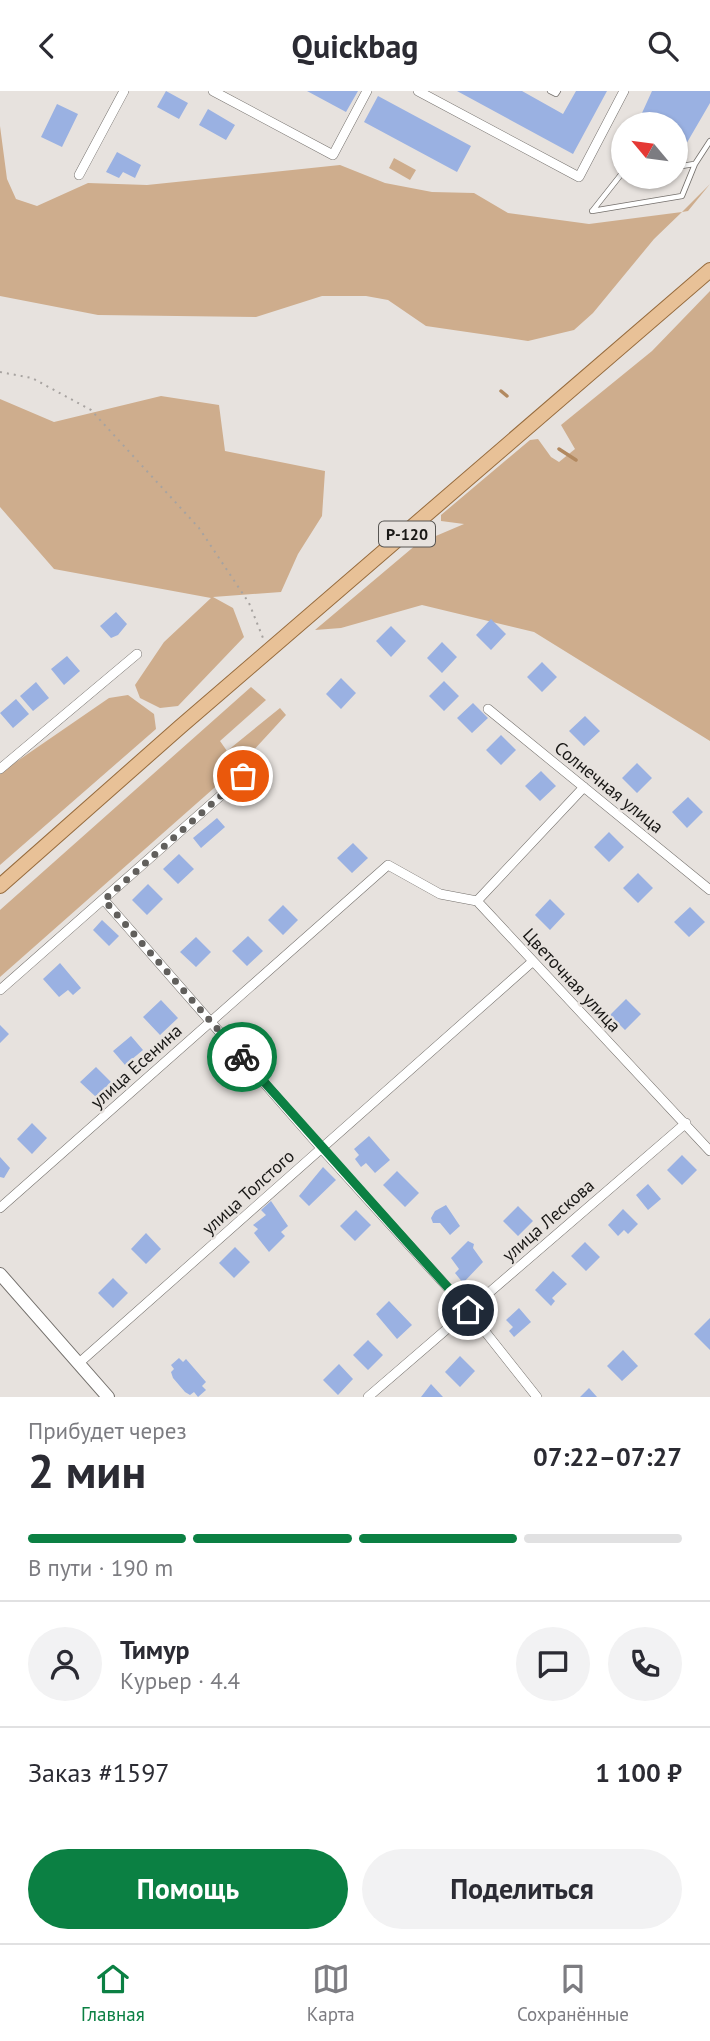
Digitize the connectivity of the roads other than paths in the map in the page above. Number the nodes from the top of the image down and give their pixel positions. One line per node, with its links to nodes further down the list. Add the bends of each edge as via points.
1 (124, 91): 11 (street)
2 (213, 91): 3 (street, via 333,155)
3 (367, 91)
4 (418, 91): 7 (street, via 579,177)
5 (550, 91): 6 (lane)
6 (558, 91)
7 (624, 91)
8 (710, 141): 9 (lane)
9 (695, 164): 10 (lane); 12 (lane)
10 (688, 165)
11 (79, 175)
12 (688, 181)
13 (611, 187): 14 (lane, via 592,211 682,196)
14 (685, 189)
15 (710, 270): 21 (main road, Р-120)
16 (137, 654): 18 (street)
17 (488, 709): 20 (street, Солнечная улица)
18 (0, 769)
19 (243, 776): 23 (street)
20 (584, 787): 22 (street, Солнечная улица); 24 (street)
21 (0, 886)
22 (710, 890)
23 (104, 900): 26 (street); 27 (street)
24 (477, 901): 25 (street, Цветочная улица); 27 (street, улица Есенина, via 440,894 388,865)
25 (532, 962): 28 (street, Цветочная улица); 29 (street, улица Толстого)
26 (0, 990)
27 (211, 1021): 29 (street); 31 (street, улица Есенина)
28 (686, 1123): 30 (street, Цветочная улица); 33 (street, улица Лескова)
29 (321, 1148): 33 (street); 34 (street, улица Толстого)
30 (710, 1151)
31 (0, 1208)
32 (0, 1274): 34 (street)
33 (468, 1310): 36 (street, улица Лескова); 37 (street)
34 (79, 1363): 35 (street)
35 (108, 1397)
36 (368, 1397)
37 (537, 1397)

